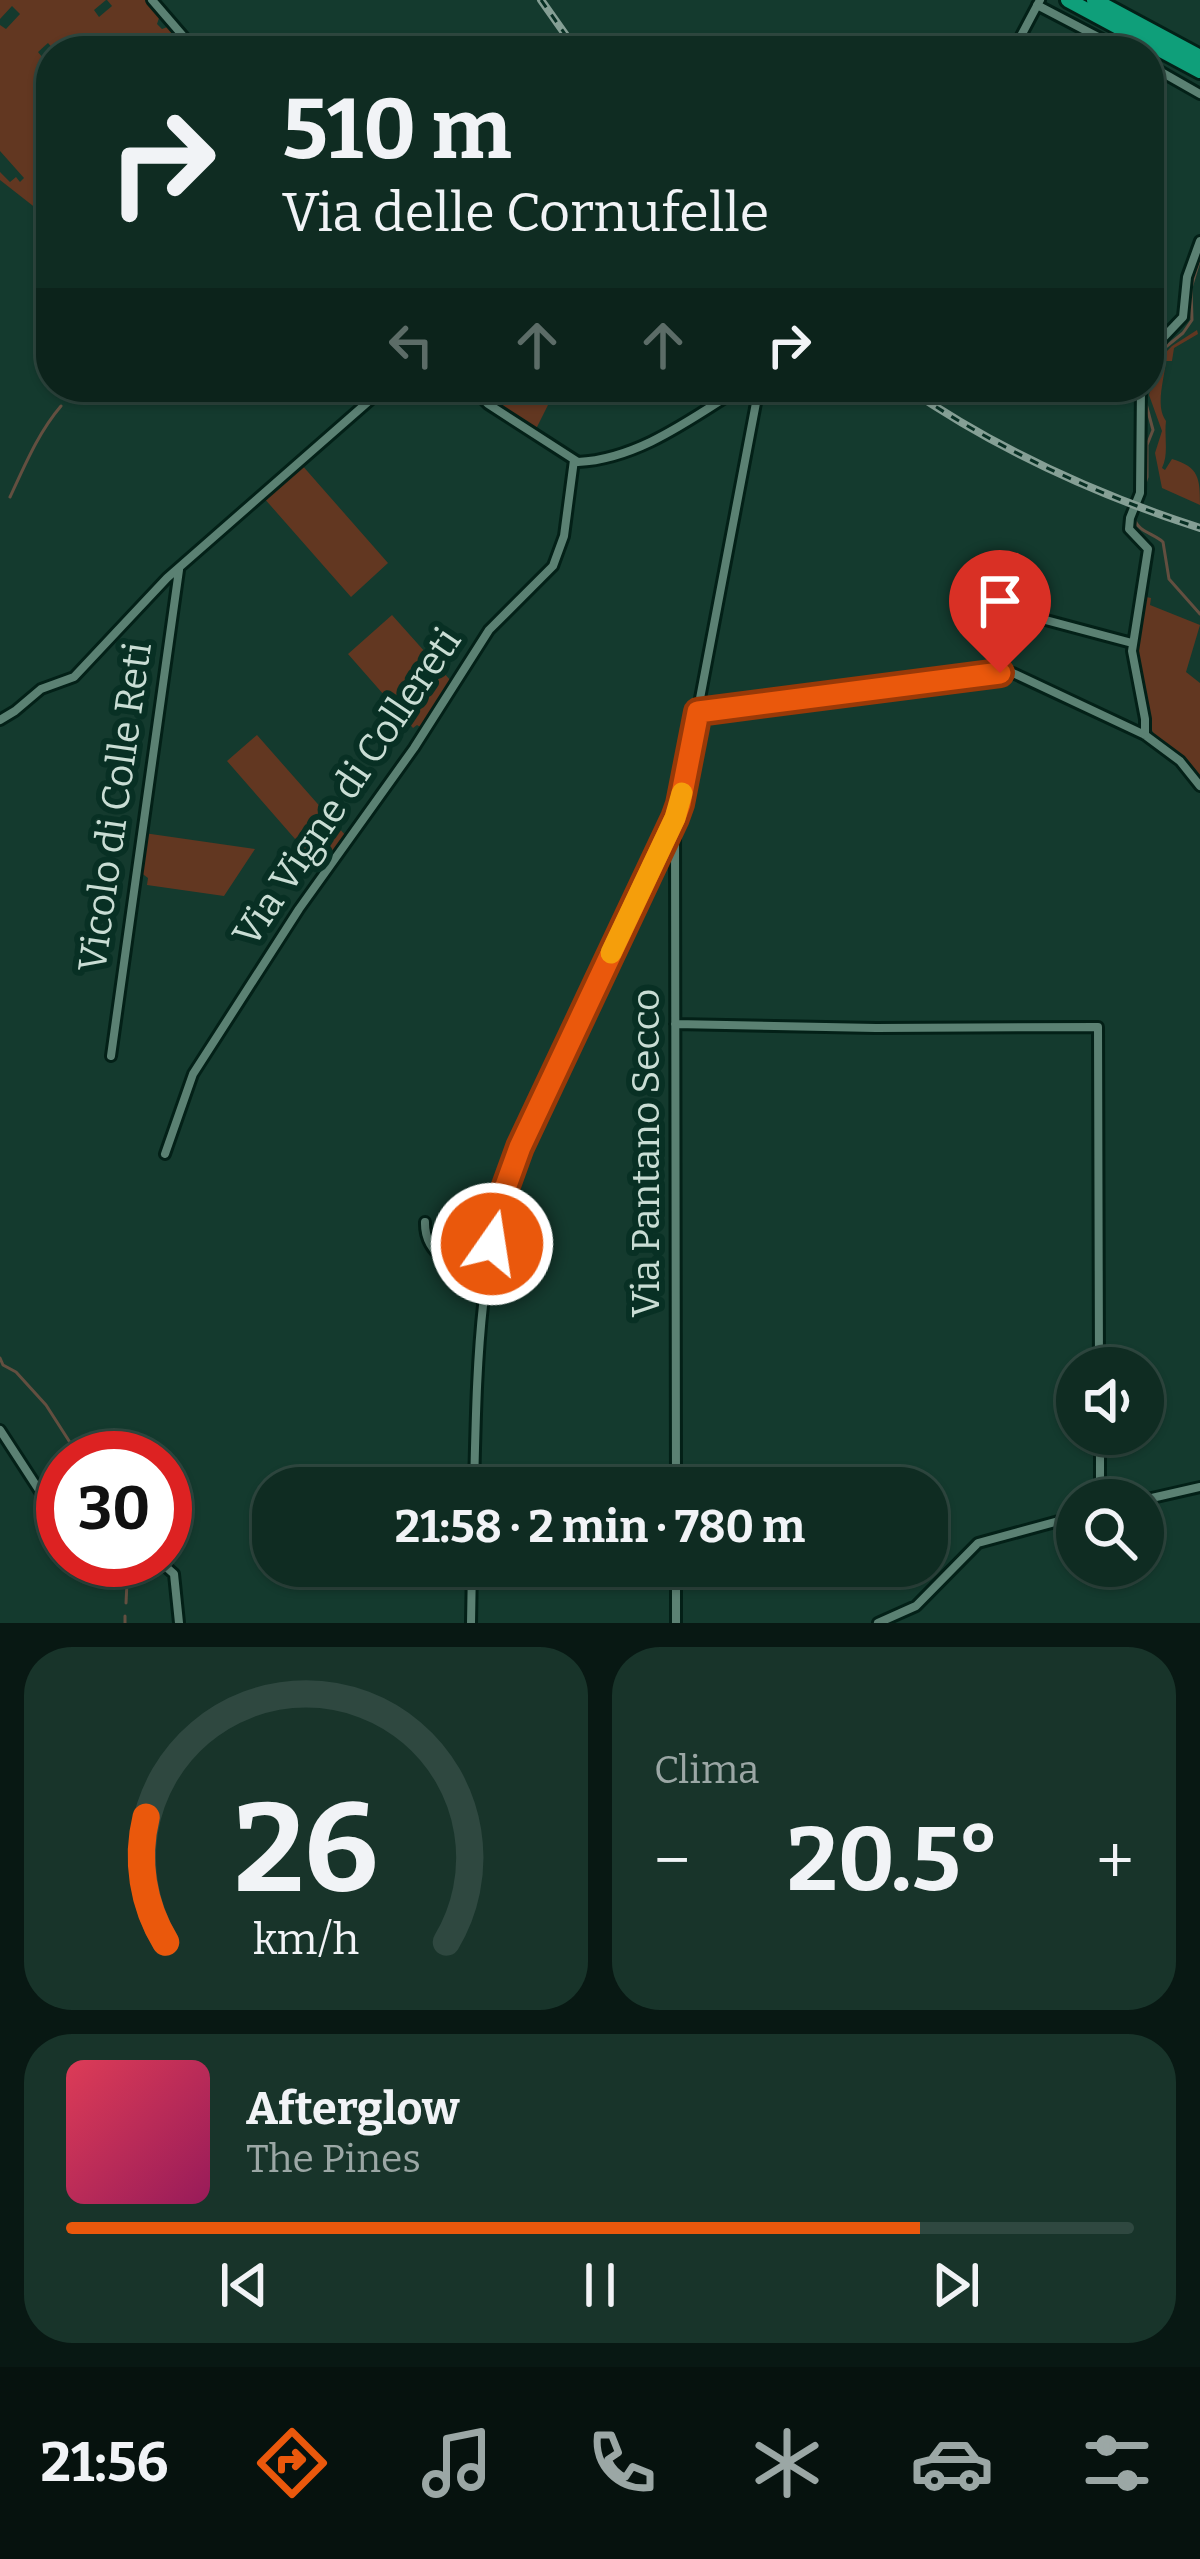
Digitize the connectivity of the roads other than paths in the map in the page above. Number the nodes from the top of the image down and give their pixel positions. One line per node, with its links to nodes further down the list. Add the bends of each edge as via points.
1 (152, 0): 5 (street)
2 (1068, 0): 8 (highway)
3 (1094, 0): 9 (highway)
4 (1038, 3): 6 (street); 7 (street)
5 (183, 36)
6 (1021, 36)
7 (1098, 36)
8 (1135, 36)
9 (1161, 36)
10 (1164, 38): 12 (highway)
11 (1164, 52): 13 (highway)
12 (1200, 57)
13 (1200, 71)
14 (1164, 74): 15 (street)
15 (1200, 94)
16 (1200, 242): 17 (street, via 1183,317)
17 (1164, 337)
18 (369, 402): 24 (street)
19 (486, 402): 23 (street)
20 (718, 402): 23 (street, via 655,441)
21 (756, 402): 27 (street)
22 (1141, 402): 26 (street, via 1140,494 1129,529 1148,549)
23 (574, 460): 34 (street, Via Vigne di Collereti, via 553,566 489,630 299,909 193,1074)
24 (179, 567): 28 (street, via 74,677 41,689); 33 (street, Vicolo di Colle Reti)
25 (971, 600): 26 (street)
26 (1132, 643): 29 (street)
27 (698, 712): 29 (street, via 1012,673); 31 (street)
28 (0, 720)
29 (1145, 735): 30 (street)
30 (1200, 786)
31 (675, 818): 32 (street, Via Pantano Secco); 36 (street, via 514,1161)
32 (675, 1024): 37 (street, via 1098,1027); 40 (street, Via Pantano Secco)
33 (111, 1056)
34 (165, 1154)
35 (425, 1222): 36 (street, via 430,1247)
36 (488, 1280): 39 (street)
37 (1099, 1347)
38 (0, 1430): 41 (street)
39 (475, 1467)
40 (676, 1467)
41 (36, 1485)
42 (1200, 1487): 43 (street)
43 (1164, 1495)
44 (1056, 1522): 51 (street, via 979,1543 916,1606)
45 (175, 1587): 48 (street)
46 (472, 1587): 49 (street)
47 (676, 1587): 50 (street)
48 (179, 1623)
49 (471, 1623)
50 (676, 1623)
51 (878, 1623)

